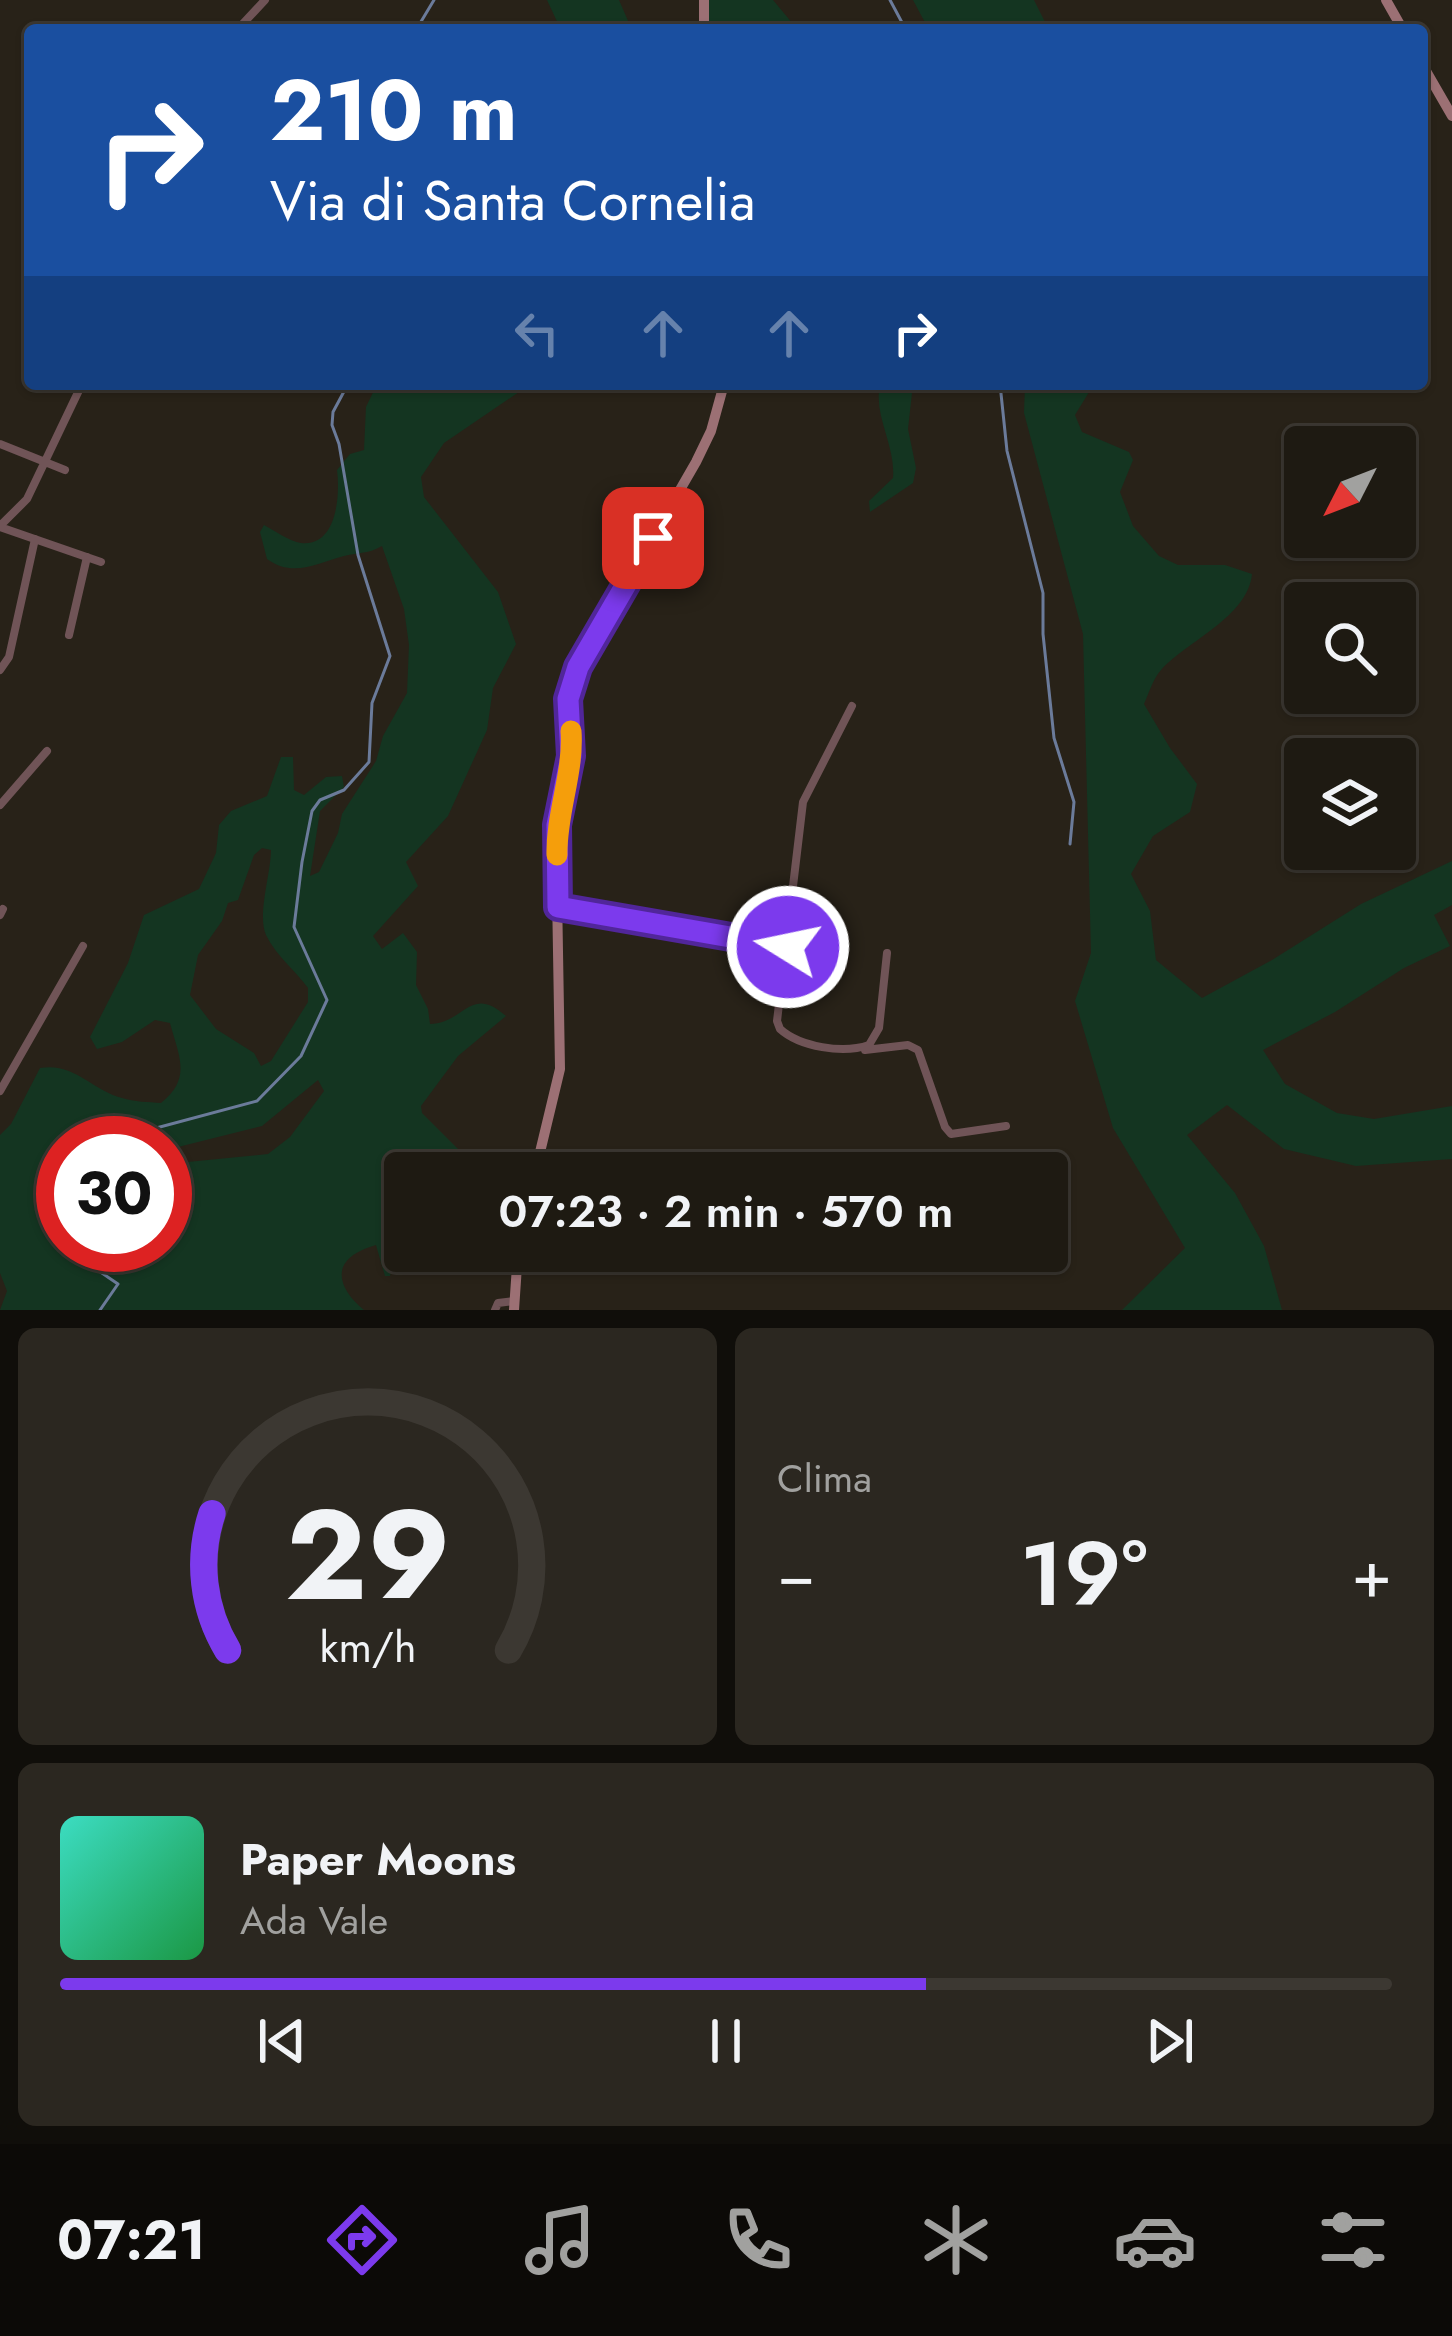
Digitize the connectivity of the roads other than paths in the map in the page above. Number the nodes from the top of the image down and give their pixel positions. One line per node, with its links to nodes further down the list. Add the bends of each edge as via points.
1 (265, 0): 2 (street)
2 (243, 24)
3 (1428, 74): 4 (street)
4 (1452, 116)
5 (79, 390): 8 (street)
6 (722, 390): 19 (street, via 705,446 571,682 571,756 556,834)
7 (0, 444): 8 (street)
8 (46, 460): 9 (street); 10 (street, via 27,499)
9 (64, 470)
10 (0, 526): 11 (street)
11 (35, 538): 12 (street); 15 (street)
12 (87, 557): 13 (street); 14 (street)
13 (100, 562)
14 (69, 635)
15 (2, 663)
16 (852, 706): 21 (street, via 803,802)
17 (47, 751): 18 (street)
18 (0, 806)
19 (558, 907): 21 (street); 26 (street, via 560,1069)
20 (82, 946): 24 (street)
21 (788, 947): 23 (street, via 780,1029)
22 (887, 953): 23 (street, via 878,1032)
23 (854, 1050): 25 (street, via 916,1047 951,1134)
24 (0, 1091)
25 (1006, 1126)
26 (540, 1152)
27 (516, 1272): 28 (street)
28 (514, 1305): 29 (street)
29 (496, 1310)

